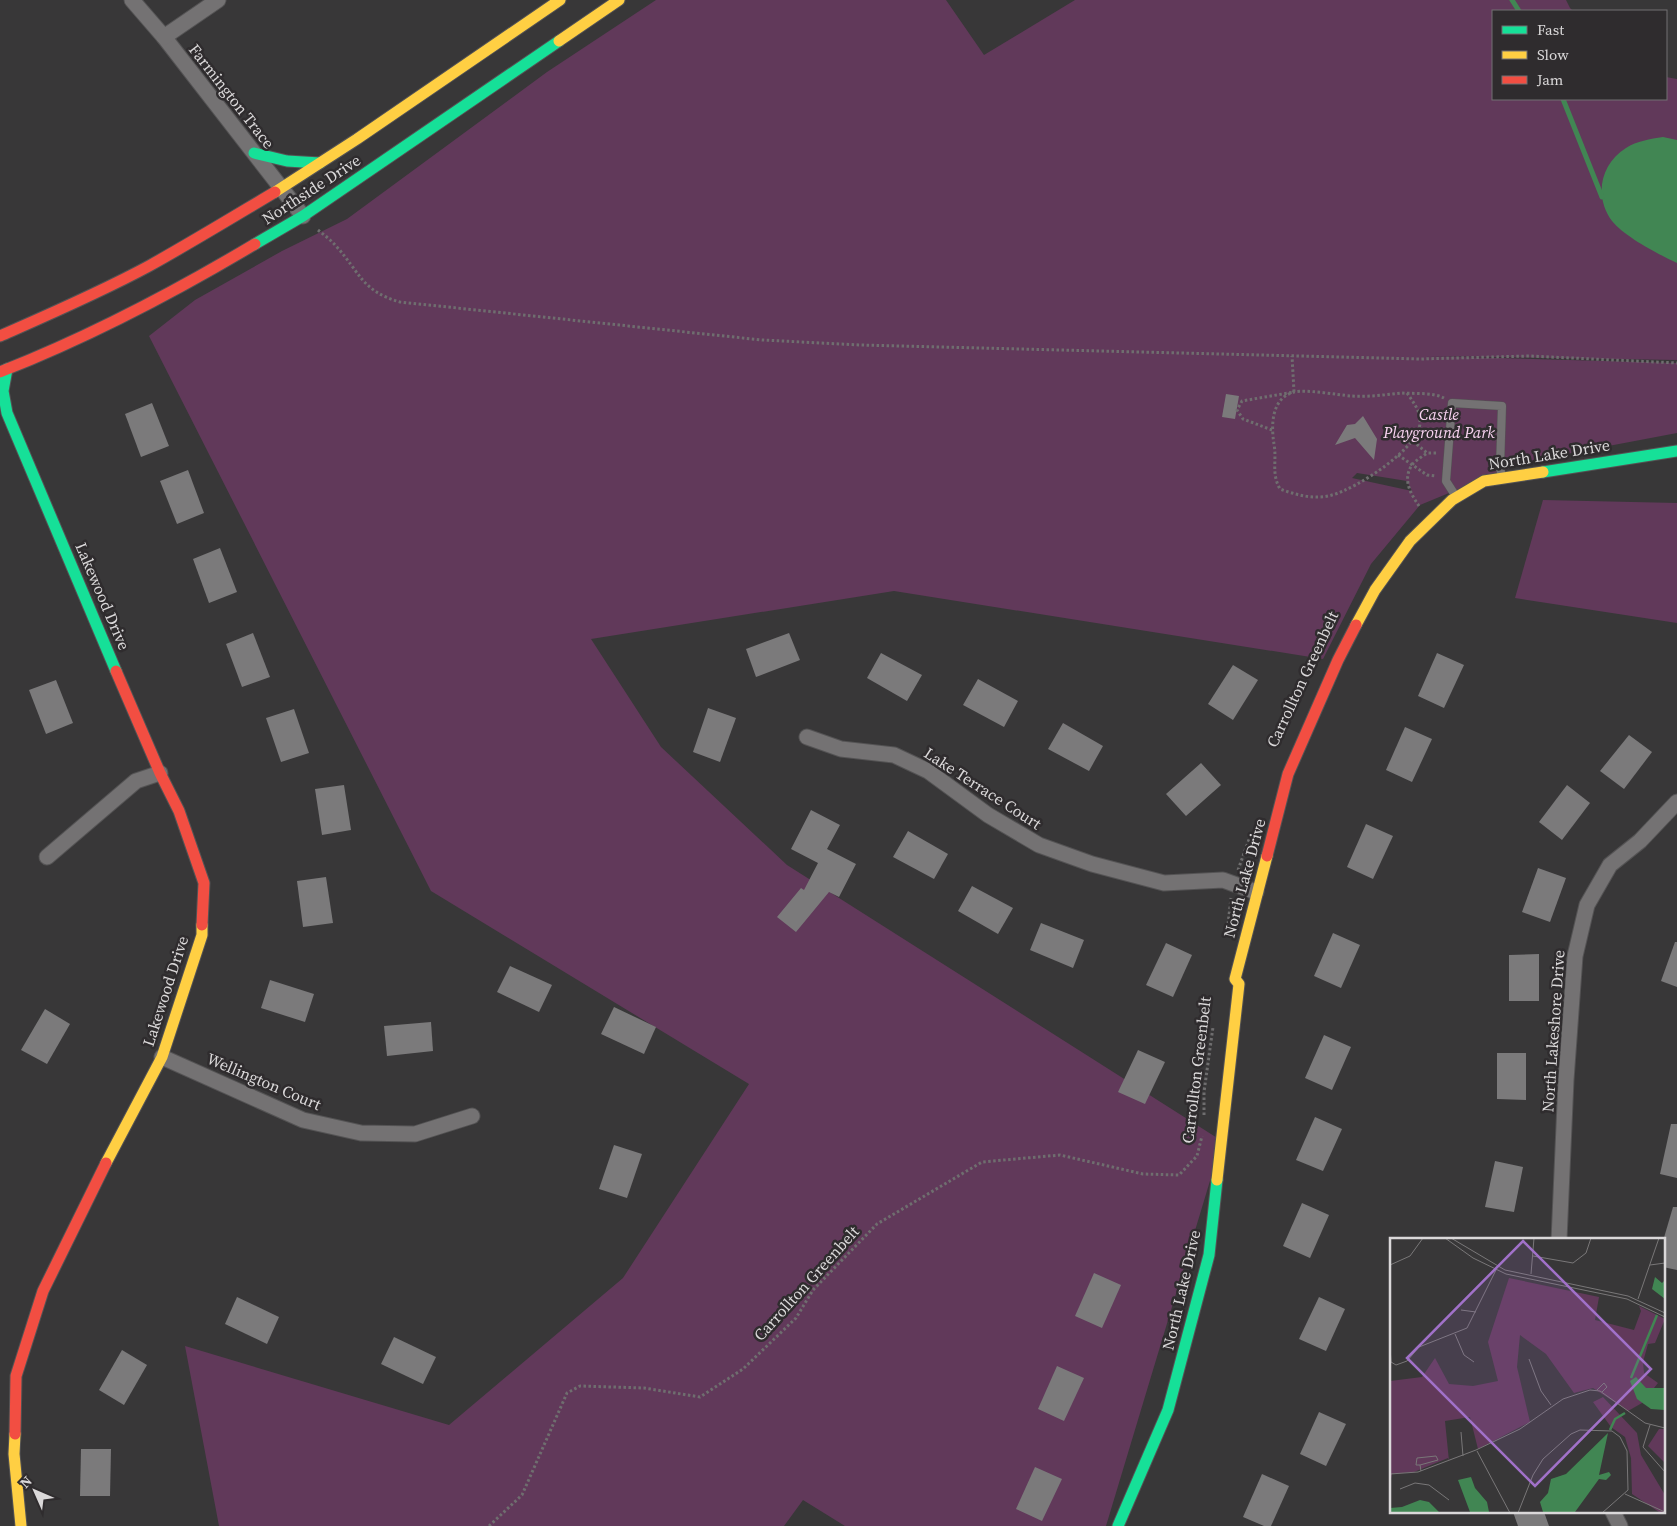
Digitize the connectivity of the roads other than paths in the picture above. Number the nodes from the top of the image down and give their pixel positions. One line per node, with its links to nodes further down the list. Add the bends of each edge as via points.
1 (132, 0): 5 (street, Farmington Trace)
2 (218, 0): 5 (street)
3 (560, 0): 7 (main road, Northside Drive)
4 (620, 0): 9 (main road, Northside Drive)
5 (164, 37): 6 (street, Farmington Trace)
6 (254, 153): 7 (main road, via 289,162); 8 (street, Farmington Trace)
7 (320, 163): 8 (main road, Northside Drive)
8 (282, 188): 9 (street, Farmington Trace); 10 (main road, Northside Drive, via 206,235 132,275)
9 (303, 216): 11 (main road, Northside Drive, via 154,301 71,342)
10 (0, 336)
11 (3, 370): 12 (main road, Lakewood Drive)
12 (3, 411): 17 (main road, Lakewood Drive)
13 (1677, 451): 14 (main road, North Lake Drive)
14 (1503, 478): 15 (main road, North Lake Drive, via 1484,481); 15 (lane, via 1500,467 1502,406 1452,403 1446,481)
15 (1456, 497): 20 (main road, North Lake Drive, via 1410,541 1375,590 1338,660 1288,774)
16 (807, 737): 20 (street, Lake Terrace Court, via 841,749 894,755 928,771 988,815 1039,845 1092,864 1164,883 1223,880)
17 (160, 773): 19 (street, via 136,781); 21 (main road, Lakewood Drive, via 180,811 204,883 202,935)
18 (1677, 802): 23 (street, North Lakeshore Drive, via 1640,841 1610,865 1587,905 1574,956)
19 (47, 857)
20 (1256, 892): 26 (main road, North Lake Drive, via 1234,979 1239,984 1209,1255 1168,1410)
21 (162, 1056): 22 (street, Wellington Court, via 304,1120 361,1133 415,1134); 25 (main road, Lakewood Drive, via 43,1290 16,1376 14,1454)
22 (472, 1116)
23 (1559, 1238)
24 (1614, 1514): 27 (street)
25 (21, 1526)
26 (1118, 1526)
27 (1620, 1526)

